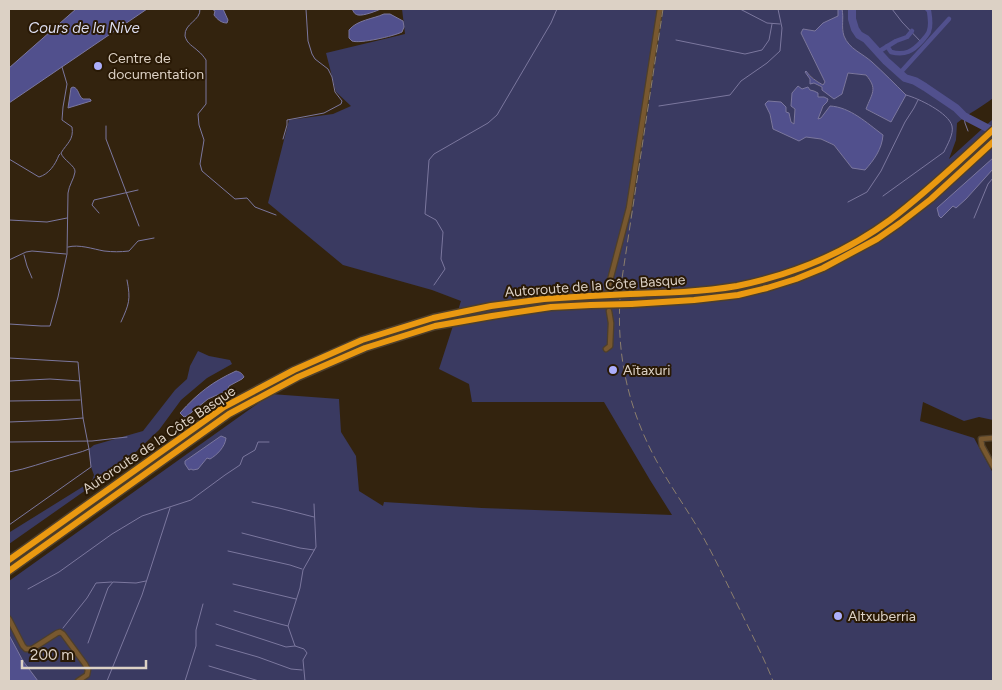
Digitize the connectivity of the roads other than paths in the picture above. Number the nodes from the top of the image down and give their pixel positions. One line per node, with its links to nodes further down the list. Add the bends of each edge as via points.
1 (660, 9): 4 (street, via 629,208)
2 (991, 132): 9 (highway, Autoroute de la Côte Basque, bridge, via 889,220 820,261 794,271 736,286 544,299 491,306 433,318 362,340 267,383 224,407)
3 (993, 142): 10 (highway, Autoroute de la Côte Basque, bridge, via 931,199 877,239 824,268 796,279 738,295 551,308 435,326 365,348 298,377 229,414)
4 (608, 288)
5 (609, 311): 6 (street, via 610,346)
6 (606, 349)
7 (993, 438): 8 (street, via 981,440)
8 (993, 466)
9 (9, 560)
10 (9, 571)
11 (9, 619): 12 (street, via 26,649 32,649 57,633 63,634 88,670 87,675)
12 (78, 681)

